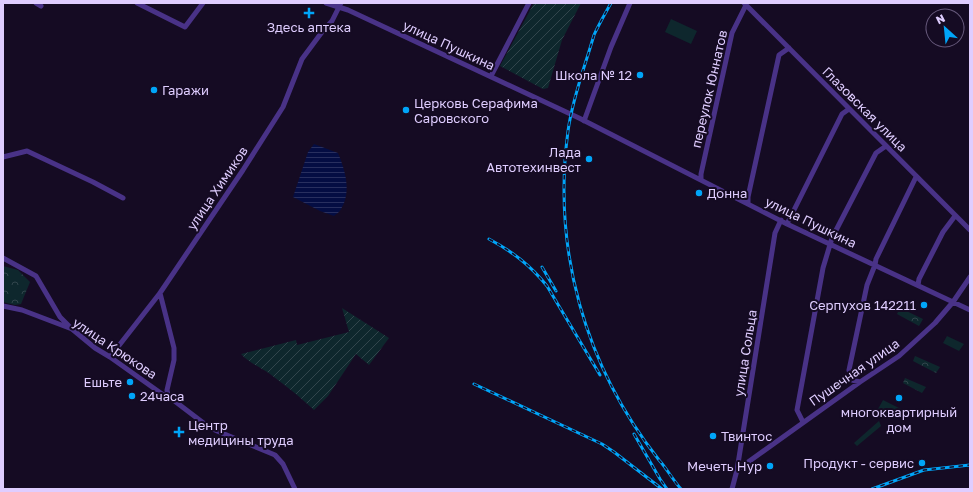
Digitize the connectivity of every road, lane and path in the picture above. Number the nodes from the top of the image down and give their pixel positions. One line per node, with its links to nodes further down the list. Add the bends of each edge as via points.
1 (137, 3): 2 (street, via 185,27)
2 (203, 3)
3 (326, 3): 7 (street, улица Пушкина)
4 (529, 3): 9 (street)
5 (630, 3): 11 (street)
6 (745, 4): 8 (street, Глазовская улица); 15 (street, переулок Юннатов, via 732,33)
7 (340, 5): 9 (street, улица Пушкина); 27 (street, улица Химиков, via 332,21 302,59 283,107)
8 (789, 48): 10 (street, Глазовская улица); 17 (street, via 779,55)
9 (491, 76): 11 (street, улица Пушкина)
10 (848, 109): 12 (street, Глазовская улица); 20 (street, via 842,114)
11 (582, 119): 15 (street, улица Пушкина)
12 (886, 146): 14 (street, Глазовская улица); 22 (street, via 876,153)
13 (3, 157): 16 (street, via 27,151)
14 (916, 177): 18 (street, Глазовская улица); 24 (street)
15 (701, 180): 17 (street, улица Пушкина)
16 (123, 198)
17 (748, 204): 19 (street, улица Пушкина)
18 (955, 216): 21 (street, Глазовская улица); 26 (street, via 943,232)
19 (781, 220): 20 (street, улица Пушкина); 36 (street, улица Сольца, via 775,233)
20 (787, 224): 22 (street, улица Пушкина)
21 (970, 230)
22 (831, 244): 24 (street, улица Пушкина); 35 (street, via 823,268 796,410)
23 (3, 258): 31 (street, via 36,276 60,317)
24 (875, 265): 26 (street, улица Пушкина); 33 (street, via 867,285 849,370 852,380)
25 (970, 277): 28 (street, Пушечная улица)
26 (918, 285): 28 (street, улица Пушкина)
27 (160, 293): 32 (street, улица Химиков); 34 (street, via 174,348)
28 (953, 302): 30 (street, улица Пушкина); 33 (street, Пушечная улица, via 935,323 899,356)
29 (3, 306): 31 (street, улица Крюкова, via 22,310)
30 (970, 310)
31 (72, 329): 32 (street, улица Крюкова)
32 (110, 357): 34 (street, улица Крюкова)
33 (860, 382): 35 (street, Пушечная улица)
34 (168, 396): 37 (street, улица Крюкова, via 210,428 275,455 283,464)
35 (803, 422): 36 (street, Пушечная улица)
36 (737, 470): 38 (street, улица Сольца)
37 (295, 489)
38 (732, 489)

